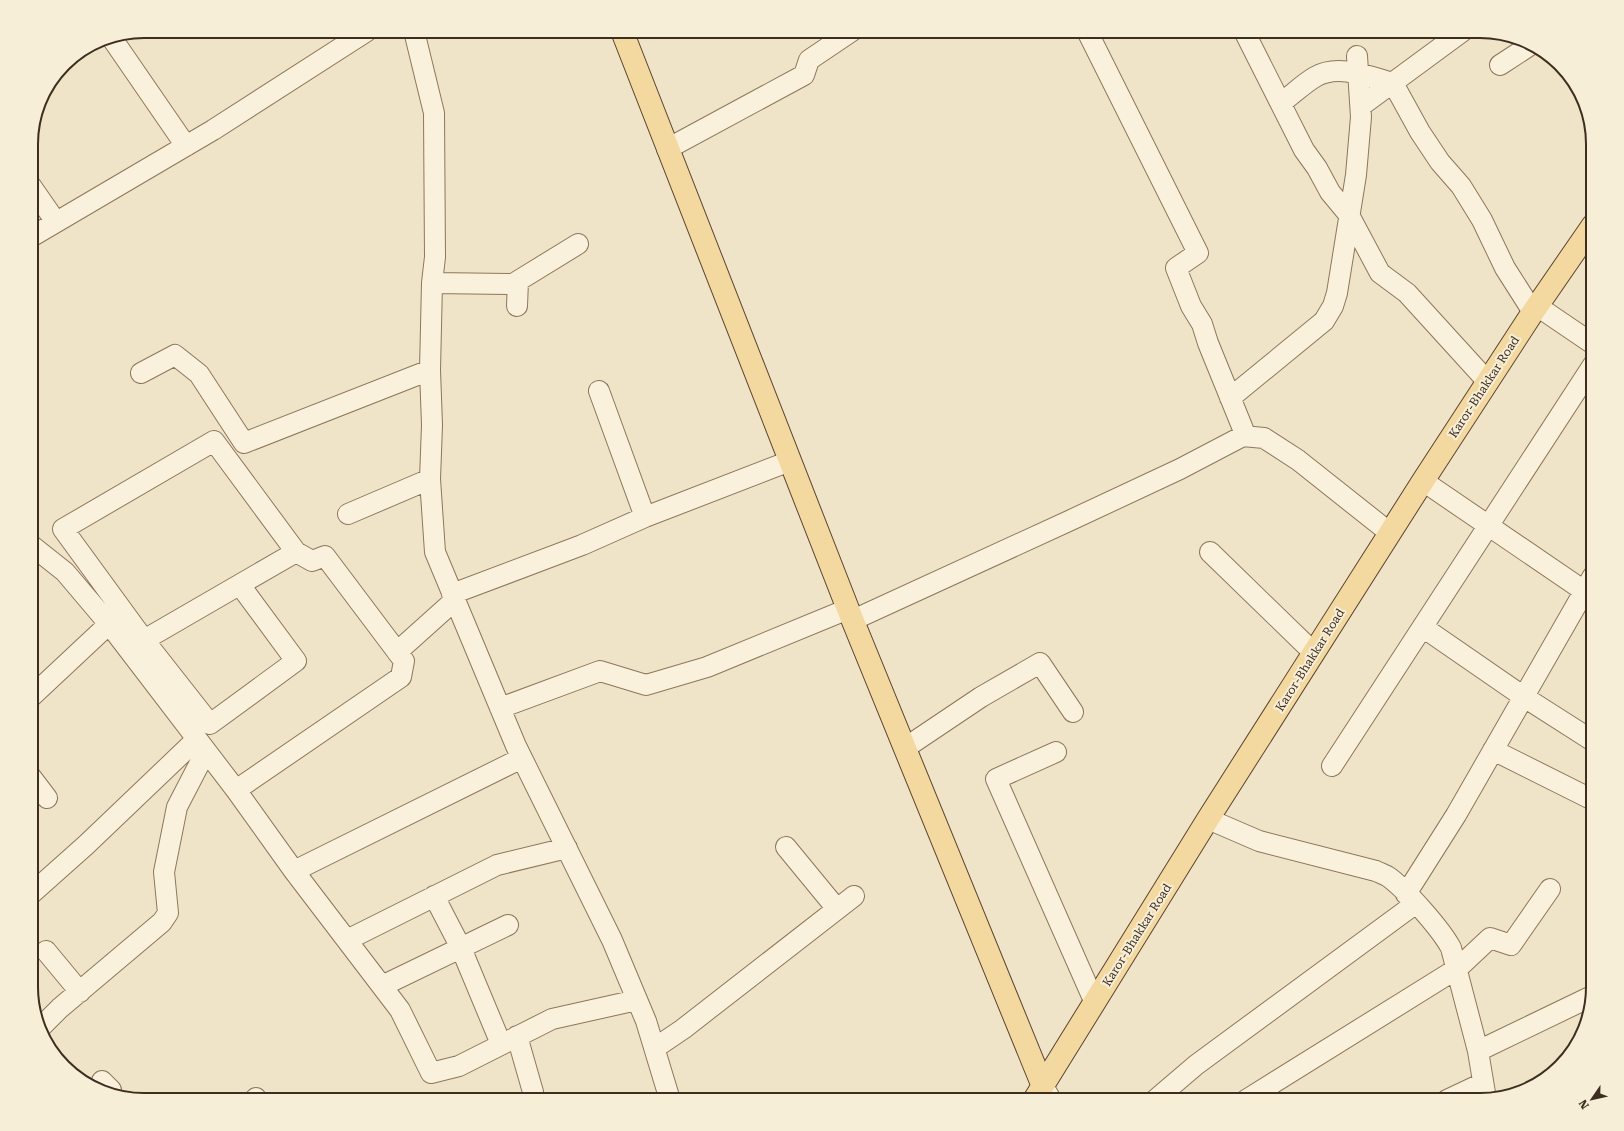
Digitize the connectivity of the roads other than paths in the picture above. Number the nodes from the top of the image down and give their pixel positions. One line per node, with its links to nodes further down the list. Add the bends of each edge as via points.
1 (356, 38): 15 (street)
2 (416, 38): 24 (street, via 434,113 435,256)
3 (625, 38): 16 (main road)
4 (842, 38): 16 (street, via 809,60 804,75)
5 (1091, 38): 33 (street, via 1198,253 1176,268 1191,306 1202,324)
6 (1248, 38): 13 (street)
7 (1454, 38): 12 (street)
8 (115, 42): 15 (street)
9 (1525, 48): 11 (street)
10 (1358, 65): 12 (street); 13 (street, via 1316,76); 14 (street)
11 (1500, 65)
12 (1393, 83): 14 (street); 26 (street, via 1420,132 1440,162 1461,186 1482,220 1505,268)
13 (1281, 103): 18 (street, via 1304,150 1330,192)
14 (1361, 106): 18 (street, via 1362,117)
15 (186, 146): 19 (street)
16 (667, 149): 35 (main road)
17 (38, 196): 19 (street)
18 (1349, 215): 31 (street, via 1380,273 1407,293); 33 (street, via 1337,293 1324,321)
19 (56, 222): 20 (street)
20 (38, 233)
21 (1586, 235): 26 (main road, Karor-Bhakkar Road)
22 (578, 244): 23 (street)
23 (518, 281): 24 (street, via 513,284); 25 (street)
24 (432, 283): 28 (street)
25 (518, 306)
26 (1535, 309): 27 (street); 31 (main road, Karor-Bhakkar Road)
27 (1586, 340)
28 (430, 370): 29 (street, via 244,443 199,374 175,355); 36 (street)
29 (141, 373)
30 (1586, 376): 40 (street)
31 (1488, 382): 37 (main road, Karor-Bhakkar Road)
32 (599, 391): 39 (street)
33 (1230, 398): 34 (street, via 1243,429)
34 (1243, 436): 41 (street, via 1264,438 1298,460); 49 (street, via 1180,469 1071,520)
35 (790, 461): 39 (street); 49 (main road)
36 (430, 479): 38 (street); 48 (street, via 435,552)
37 (1423, 481): 40 (street); 41 (main road, Karor-Bhakkar Road)
38 (348, 514)
39 (645, 517): 48 (street)
40 (1488, 524): 46 (street); 51 (street)
41 (1390, 533): 54 (main road, Karor-Bhakkar Road)
42 (38, 551): 50 (street, via 65,572)
43 (296, 552): 45 (street); 52 (street, via 214,442 63,529); 53 (street, via 312,561 325,556)
44 (1210, 552): 54 (street)
45 (240, 584): 52 (street); 52 (street, via 296,661 210,724)
46 (1586, 585)
47 (1586, 595): 56 (street)
48 (454, 597): 53 (street); 57 (street)
49 (851, 614): 57 (street, via 707,667 646,686 600,671); 61 (main road)
50 (109, 624): 55 (street); 60 (street)
51 (1424, 628): 56 (street); 65 (street)
52 (144, 640)
53 (397, 652): 67 (street, via 404,662 401,677)
54 (1314, 653): 70 (main road, Karor-Bhakkar Road)
55 (38, 690)
56 (1524, 697): 59 (street); 62 (street)
57 (500, 708): 64 (street)
58 (1073, 712): 61 (street, via 1040,663)
59 (1586, 737)
60 (201, 745): 67 (street); 74 (street); 86 (street, via 177,807 164,872 168,914 162,922)
61 (905, 748): 97 (main road)
62 (1493, 750): 68 (street); 78 (street)
63 (1056, 752): 89 (street, via 996,779)
64 (522, 758): 72 (street); 73 (street)
65 (1332, 766)
66 (38, 786): 69 (street)
67 (236, 790): 73 (street)
68 (1586, 796)
69 (47, 798)
70 (1208, 819): 78 (street, via 1259,841 1376,871 1389,877); 89 (main road, Karor-Bhakkar Road)
71 (786, 847): 79 (street)
72 (567, 848): 76 (street, via 497,865); 88 (street, via 612,940)
73 (294, 871): 81 (street)
74 (38, 888)
75 (1550, 889): 84 (street, via 1511,945 1490,938)
76 (434, 896): 81 (street); 82 (street)
77 (854, 896): 79 (street)
78 (1411, 899): 84 (street, via 1445,937); 99 (street, via 1196,1064)
79 (837, 909): 92 (street, via 683,1029)
80 (508, 925): 82 (street)
81 (347, 940): 85 (street)
82 (461, 948): 85 (street); 91 (street)
83 (46, 951): 86 (street)
84 (1458, 968): 93 (street); 100 (street)
85 (382, 986): 91 (street, via 400,1010 431,1073 459,1066)
86 (80, 992): 90 (street)
87 (1585, 999): 93 (street)
88 (637, 1000): 91 (street, via 552,1019); 92 (street)
89 (1095, 1003): 98 (main road, Karor-Bhakkar Road)
90 (45, 1024)
91 (509, 1040): 95 (street)
92 (654, 1048): 96 (street)
93 (1478, 1051): 94 (street)
94 (1484, 1091)
95 (533, 1092)
96 (668, 1093)
97 (1042, 1093)
98 (1044, 1093)
99 (1163, 1093)
100 (1257, 1093)

